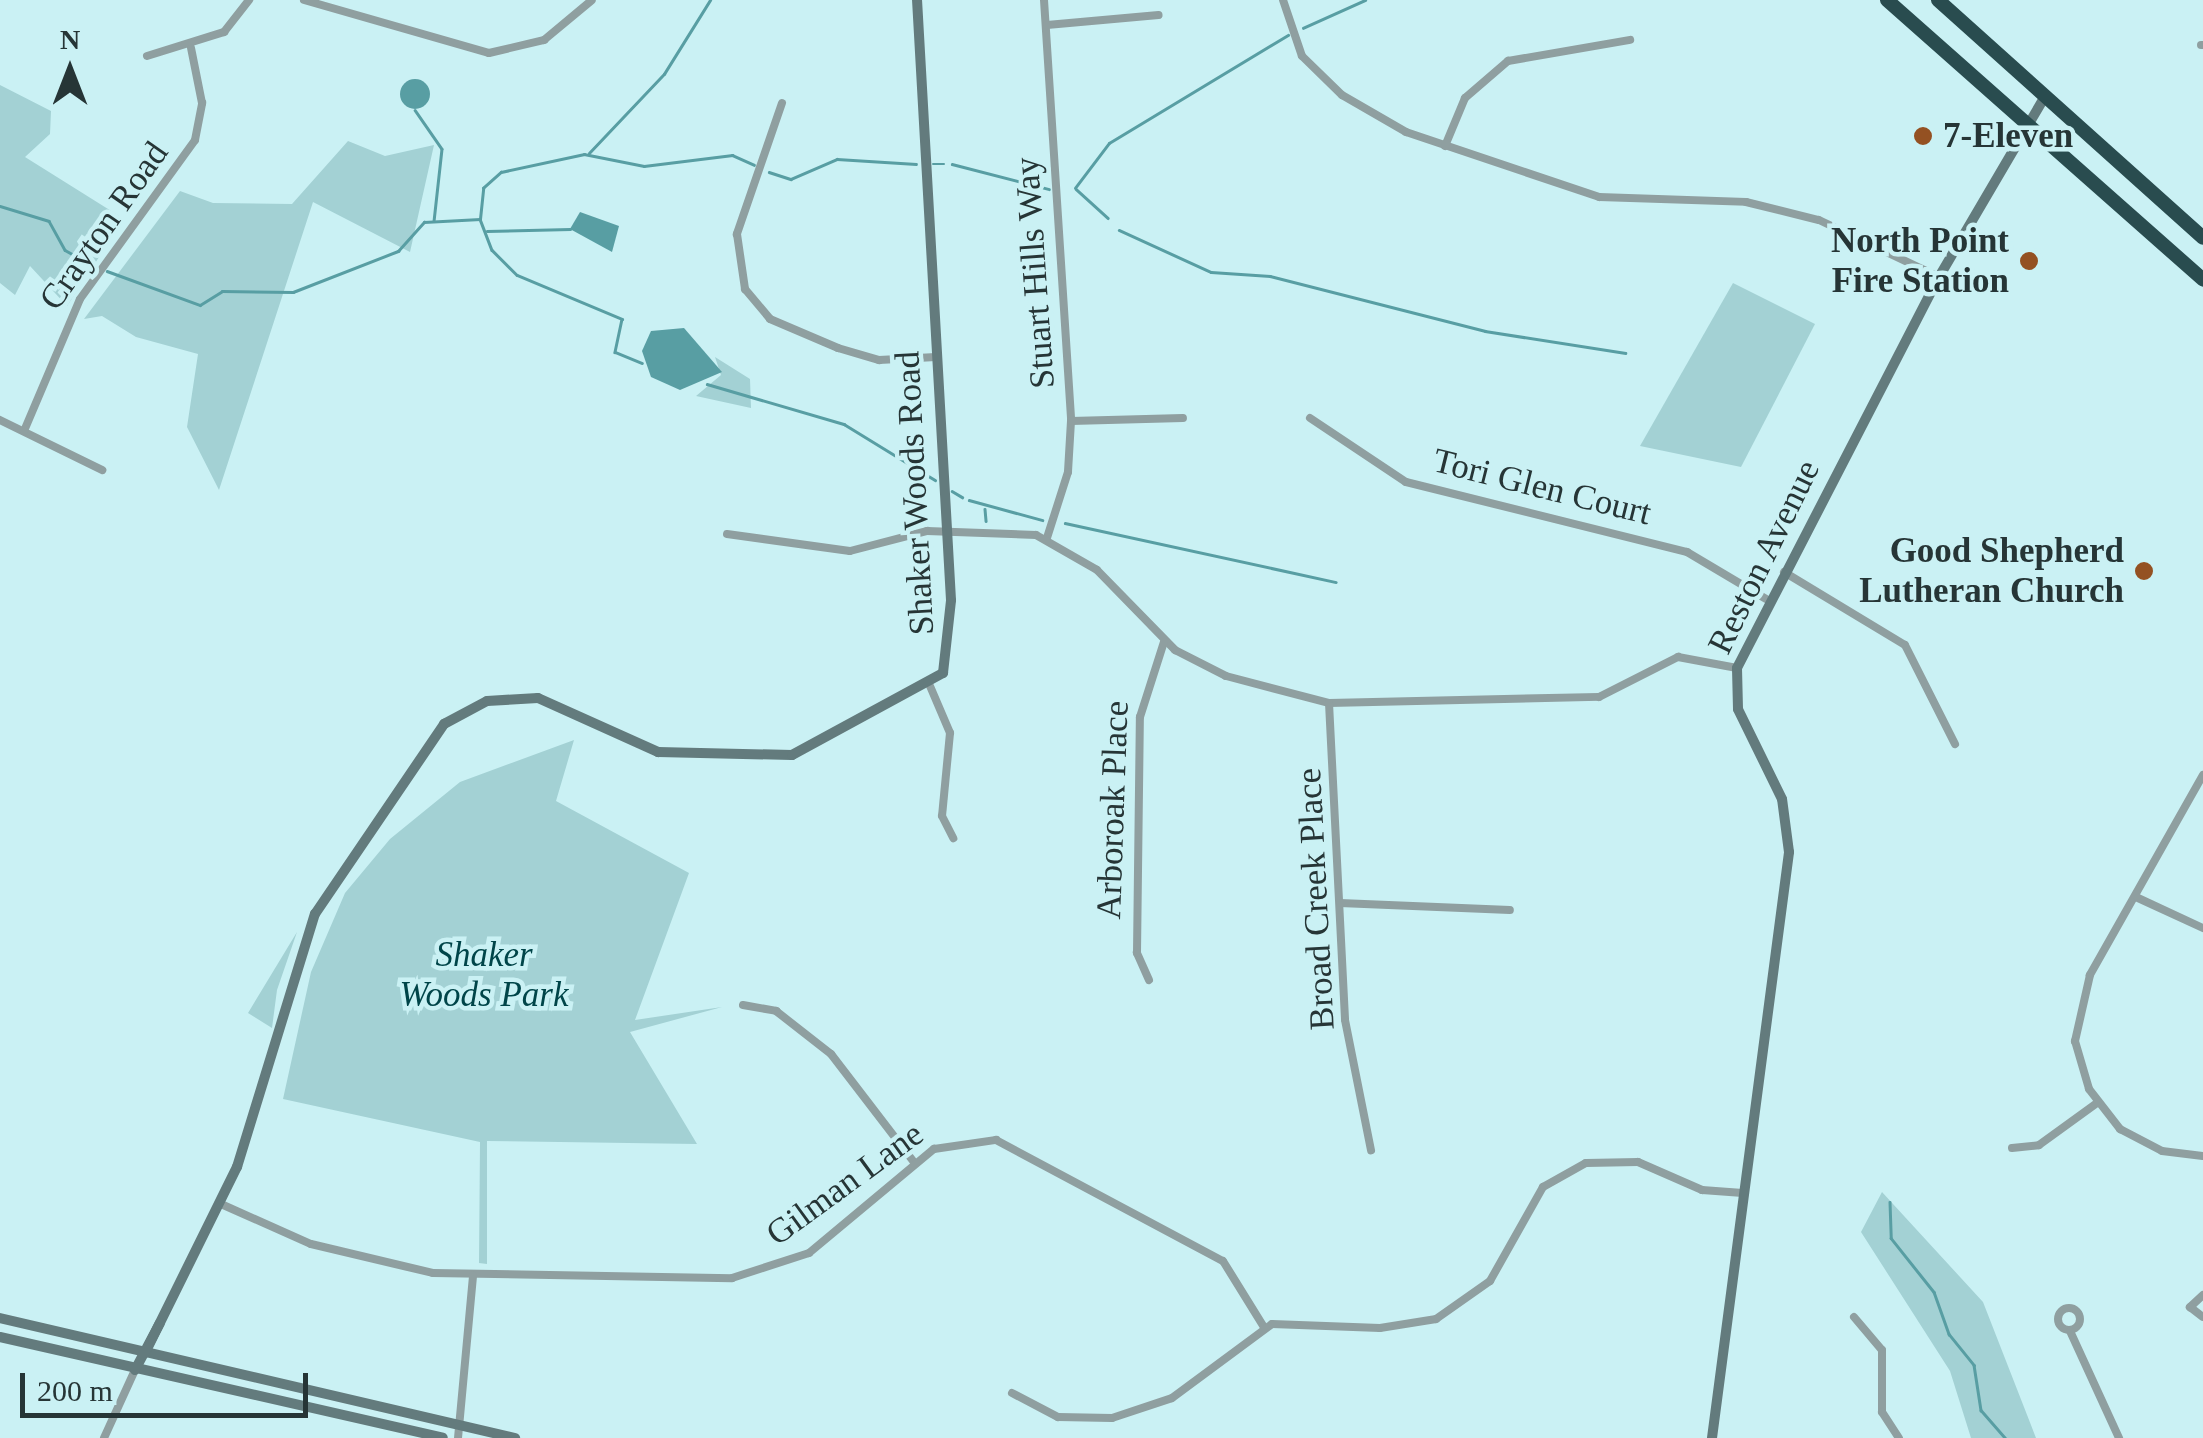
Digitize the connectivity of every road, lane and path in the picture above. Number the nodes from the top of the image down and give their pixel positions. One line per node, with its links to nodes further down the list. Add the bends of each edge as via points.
1 (249, 0): 12 (street, via 232,27)
2 (304, 0): 3 (street, via 490,53 544,40)
3 (592, 0)
4 (917, 0): 21 (street, Shaker Woods Road)
5 (1044, 0): 10 (street, Stuart Hills Way)
6 (1284, 0): 17 (street, via 1302,56 1342,95)
7 (1886, 0): 16 (highway)
8 (1938, 0): 14 (highway)
9 (1160, 15): 10 (street)
10 (1046, 25): 25 (street, Stuart Hills Way)
11 (1630, 40): 17 (street, via 1499,66 1466,98)
12 (191, 48): 13 (street); 26 (street, Crayton Road, via 201,86 196,140 80,298)
13 (147, 56)
14 (2044, 96): 16 (street, Reston Avenue); 18 (highway)
15 (782, 104): 21 (street, via 737,234 745,289 770,319 838,348 879,360)
16 (2030, 123): 19 (street, Reston Avenue); 20 (highway)
17 (1445, 146): 19 (street, via 1598,196 1773,208)
18 (2203, 238)
19 (1939, 277): 31 (street, Reston Avenue)
20 (2203, 280)
21 (936, 357): 28 (street, Shaker Woods Road)
22 (1183, 418): 25 (street)
23 (1310, 418): 32 (street, Tori Glen Court, via 1406,482 1687,552)
24 (0, 420): 26 (street)
25 (1071, 422): 30 (street, Stuart Hills Way)
26 (24, 431): 27 (street)
27 (102, 470)
28 (948, 529): 29 (street, via 856,551); 30 (street); 35 (street, Shaker Woods Road, via 952,650)
29 (727, 534)
30 (1047, 538): 33 (street, via 1098,570)
31 (1784, 572): 32 (street, Reston Avenue); 37 (street, via 1904,646)
32 (1766, 599): 34 (street, Reston Avenue)
33 (1164, 642): 36 (street, via 1226,676); 44 (street, Arboroak Place, via 1140,716 1137,954)
34 (1737, 668): 36 (street, via 1678,657 1599,697); 51 (street, Reston Avenue, via 1738,709 1789,833)
35 (930, 686): 39 (street, via 950,733 942,816); 52 (street, Shaker Woods Road, via 813,748 774,756 658,752 538,698 487,702 444,724 315,914 257,1115)
36 (1329, 703): 41 (street, Broad Creek Place)
37 (1955, 744)
38 (2203, 775): 40 (street)
39 (953, 838)
40 (2138, 898): 43 (street); 46 (street, via 2078,1005 2077,1058)
41 (1340, 903): 42 (street); 48 (street, Broad Creek Place, via 1346,1020)
42 (1510, 910)
43 (2203, 928)
44 (1149, 980)
45 (743, 1004): 50 (street, via 776,1010 831,1054)
46 (2096, 1103): 47 (street, via 2048,1140); 49 (street, via 2148,1145)
47 (2012, 1148)
48 (1371, 1150)
49 (2203, 1156)
50 (914, 1161): 53 (street, Gilman Lane, via 827,1240 764,1272); 58 (street, Gilman Lane, via 966,1139 1028,1149 1223,1261)
51 (1743, 1193): 58 (street, via 1702,1190 1638,1162 1586,1162 1533,1198 1490,1281 1451,1312 1405,1327 1304,1320); 69 (street, Reston Avenue)
52 (221, 1204): 53 (street, Gilman Lane, via 335,1251); 61 (street, Shaker Woods Road)
53 (473, 1276): 64 (street)
54 (2203, 1295): 56 (street, via 2190,1307)
55 (1854, 1317): 70 (street, via 1882,1350 1882,1412)
56 (2203, 1317)
57 (0, 1318): 61 (street)
58 (1264, 1327): 63 (street, via 1190,1386 1133,1414 1058,1417)
59 (2070, 1331): 71 (street)
60 (0, 1337): 62 (street)
61 (145, 1353): 62 (street, Shaker Woods Road); 64 (street)
62 (136, 1370): 65 (street, Shaker Woods Road); 66 (street)
63 (1012, 1392)
64 (462, 1424): 67 (street); 68 (street)
65 (104, 1438)
66 (443, 1438)
67 (458, 1438)
68 (515, 1438)
69 (1712, 1438)
70 (1899, 1438)
71 (2119, 1438)

